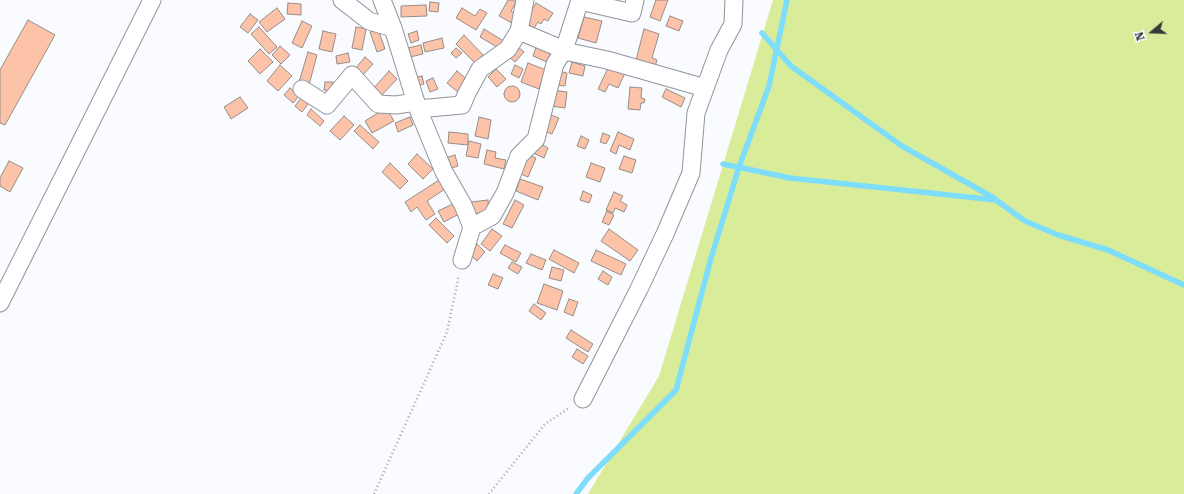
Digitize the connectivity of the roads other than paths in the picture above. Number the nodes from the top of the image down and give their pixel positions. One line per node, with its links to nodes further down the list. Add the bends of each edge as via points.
1 (152, 0): 16 (street)
2 (342, 0): 8 (street, via 369,21)
3 (382, 0): 8 (street)
4 (525, 0): 9 (street)
5 (580, 0): 6 (street, via 632,13); 10 (street)
6 (635, 0)
7 (734, 0): 11 (street, via 733,24 719,50)
8 (393, 28): 13 (street)
9 (519, 31): 10 (street); 13 (street, via 508,49 480,69 462,105)
10 (564, 50): 11 (street); 14 (street, via 555,64 536,139 519,156 505,193 492,216)
11 (705, 88): 17 (street, via 696,113 692,173 639,289)
12 (302, 89): 13 (street, via 327,105 352,75 378,104)
13 (417, 105): 14 (street, via 444,172)
14 (472, 227): 15 (street)
15 (462, 260)
16 (0, 303)
17 (583, 399)

